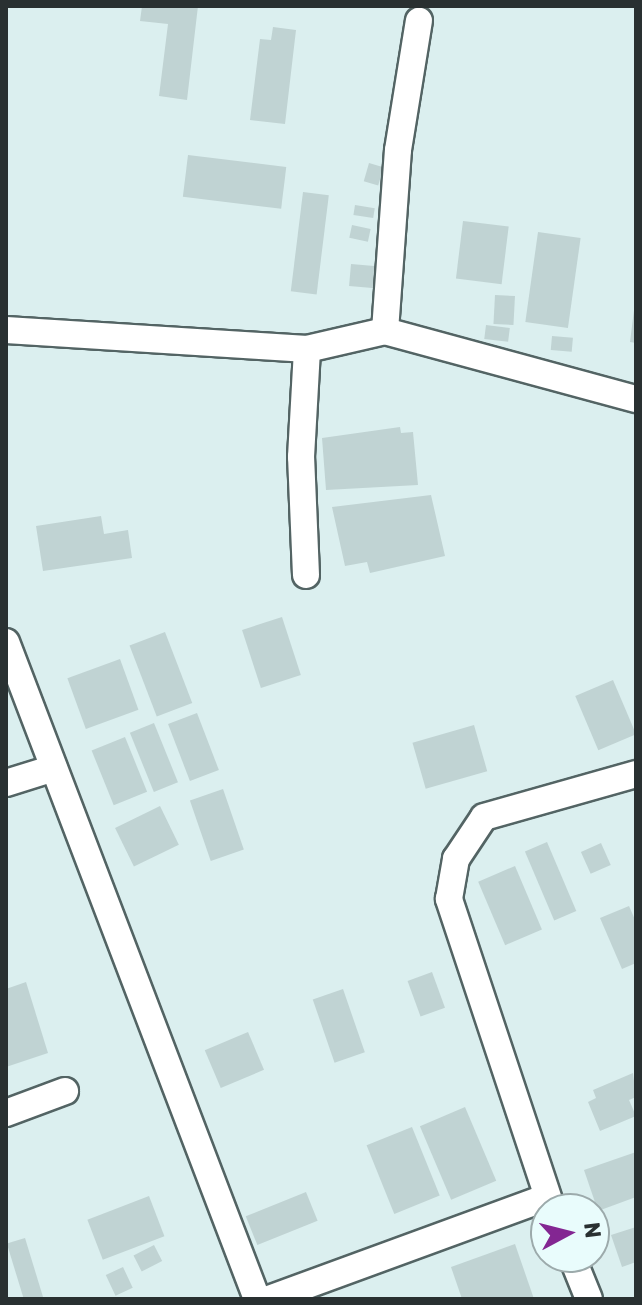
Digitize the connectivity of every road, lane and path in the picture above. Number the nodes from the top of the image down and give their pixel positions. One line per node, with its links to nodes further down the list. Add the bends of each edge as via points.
1 (419, 21): 3 (street, via 398,150)
2 (6, 330): 4 (street)
3 (385, 331): 4 (street); 5 (street)
4 (307, 349): 6 (street, via 301,457)
5 (636, 399)
6 (306, 575)
7 (6, 642): 8 (street)
8 (54, 768): 10 (street); 16 (street)
9 (636, 774): 13 (street, via 484,817 456,859 449,899)
10 (6, 783)
11 (65, 1091): 12 (street)
12 (6, 1113)
13 (547, 1193)
14 (530, 1210): 17 (street)
15 (578, 1273): 18 (street)
16 (257, 1299)
17 (269, 1299)
18 (589, 1299)

